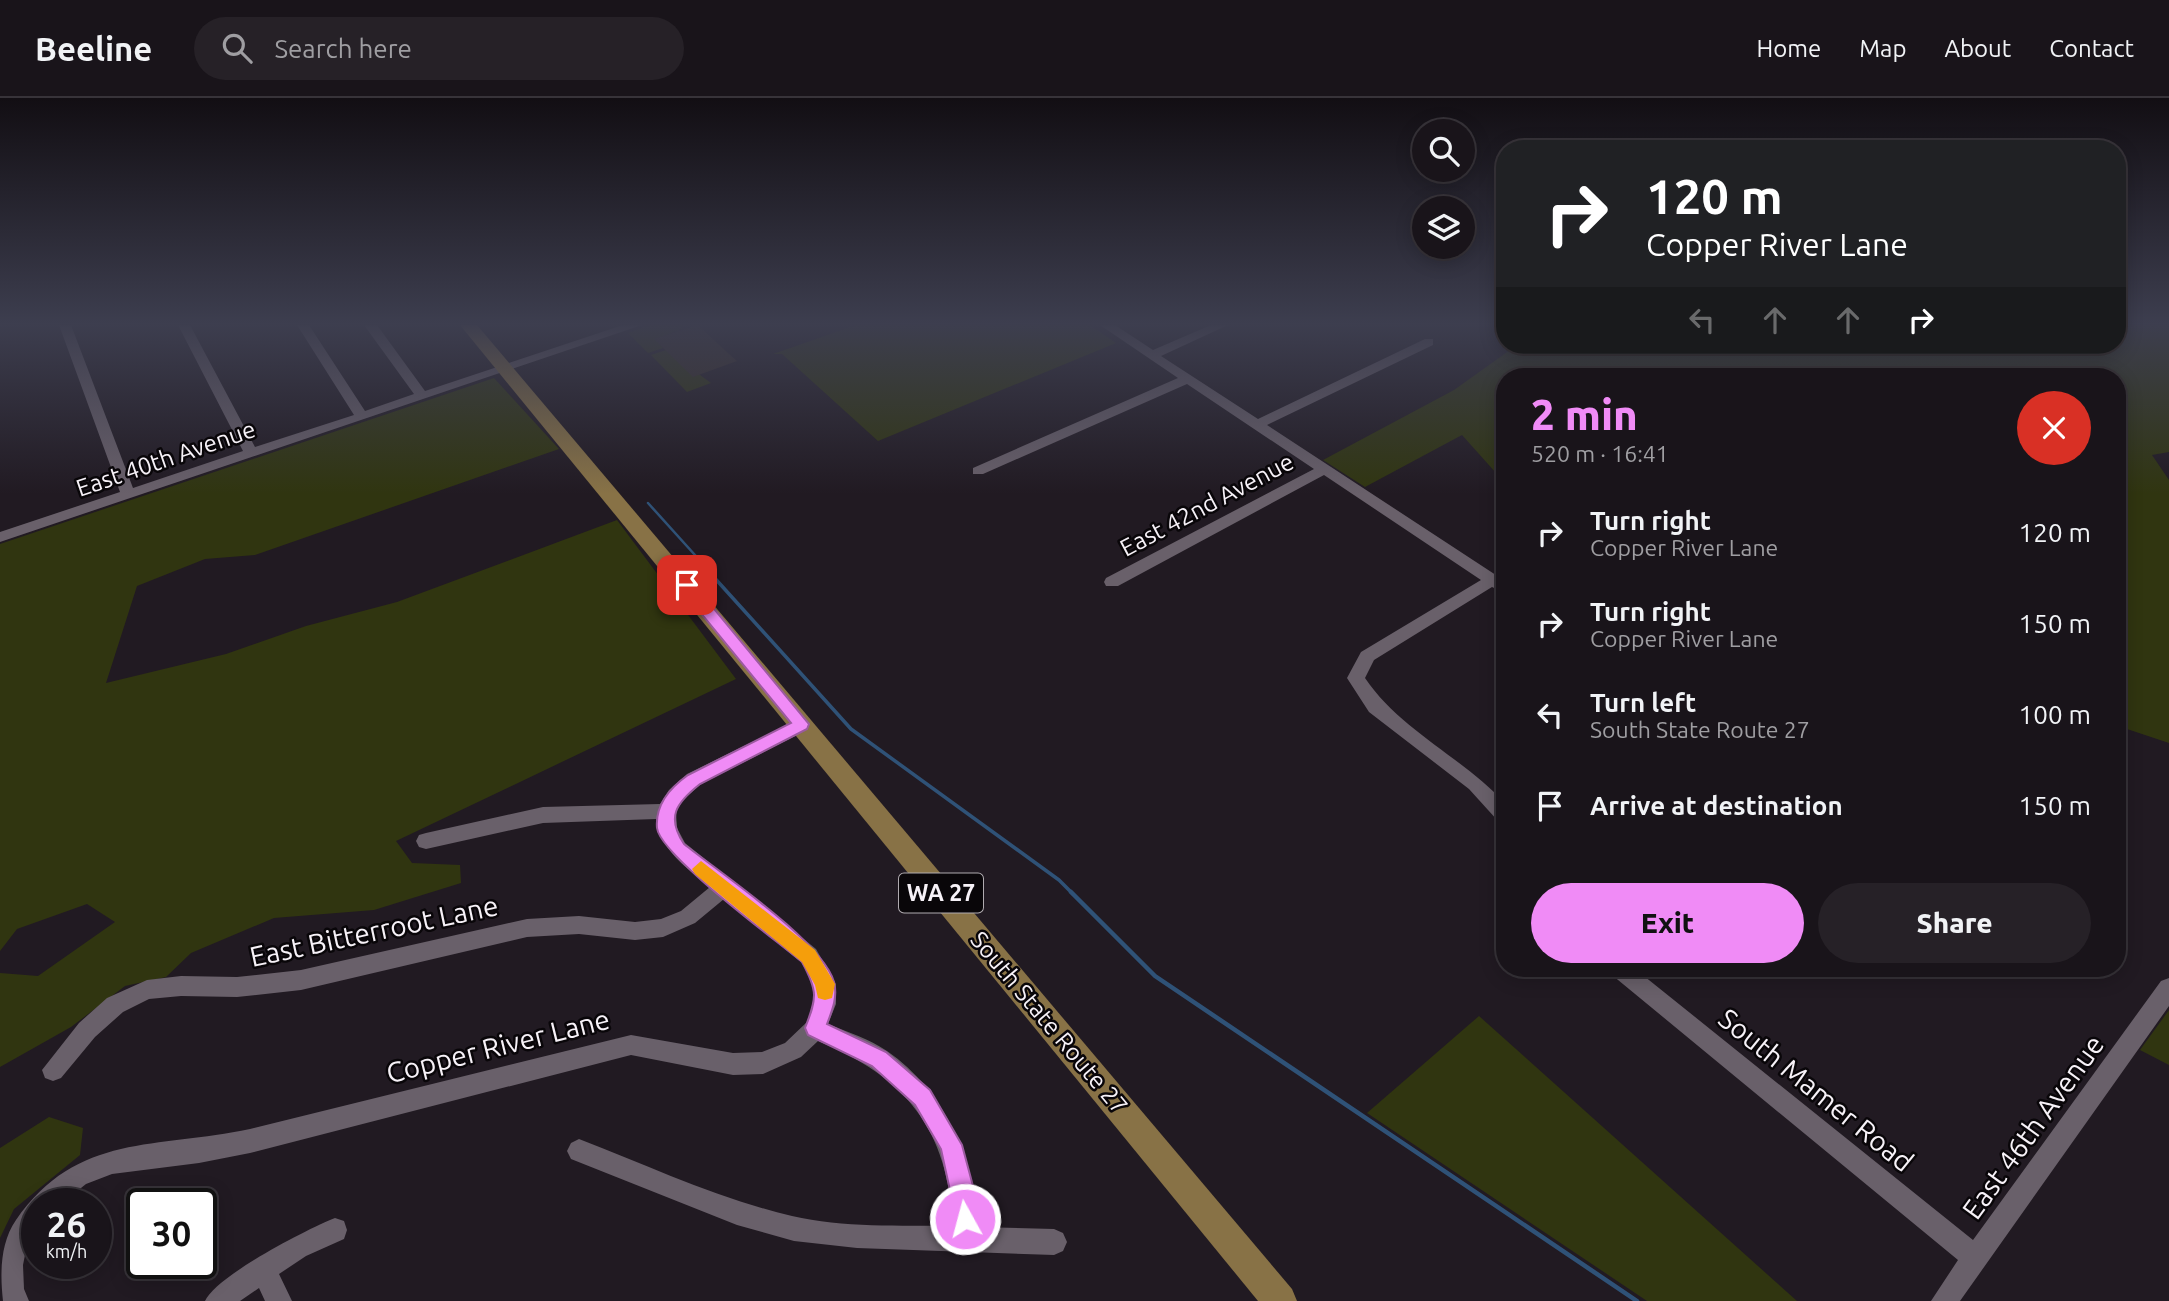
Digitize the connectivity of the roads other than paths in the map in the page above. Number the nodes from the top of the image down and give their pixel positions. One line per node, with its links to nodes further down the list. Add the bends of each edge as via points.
1 (86, 381): 16 (street)
2 (213, 381): 13 (street)
3 (339, 381): 11 (street)
4 (411, 381): 10 (street)
5 (470, 381): 10 (street, East 40th Avenue)
6 (516, 381): 21 (main road, South State Route 27 / WA 27)
7 (1182, 381): 15 (street)
8 (1190, 381): 12 (street)
9 (1348, 381): 12 (street)
10 (423, 397): 11 (street, East 40th Avenue)
11 (362, 417): 13 (street, East 40th Avenue)
12 (1257, 425): 14 (street)
13 (251, 454): 16 (street, East 40th Avenue)
14 (1324, 469): 18 (street, East 42nd Avenue); 19 (street)
15 (978, 471)
16 (129, 495): 17 (street, East 40th Avenue)
17 (0, 538)
18 (1112, 582)
19 (1496, 583)
20 (1496, 585): 22 (street, via 1367,656 1356,678 1375,707 1476,784)
21 (801, 724): 23 (street, via 694,779); 41 (main road, South State Route 27 / WA 27)
22 (1496, 806)
23 (666, 811): 24 (street, via 543,815); 25 (street, via 666,830 678,849)
24 (426, 841)
25 (723, 888): 28 (street, via 808,956 825,984 825,1004); 29 (street, East Bitterroot Lane, via 688,917 663,928 527,928 301,980 148,990 115,1004)
26 (1630, 977): 36 (street, South Mamer Road)
27 (2169, 988): 36 (street, East 46th Avenue)
28 (815, 1028): 31 (street, Copper River Lane, via 793,1050 764,1063 733,1064 631,1045 250,1141 193,1152 129,1156 85,1171); 34 (street, via 879,1059 922,1098 951,1145 965,1201)
29 (53, 1070)
30 (579, 1151): 34 (street, via 737,1213 794,1229 857,1236)
31 (64, 1188)
32 (335, 1230): 37 (street)
33 (21, 1231): 38 (street, via 7,1270)
34 (966, 1238): 35 (street)
35 (1054, 1242)
36 (1976, 1258): 42 (street, East 46th Avenue)
37 (263, 1269): 39 (street); 40 (street)
38 (16, 1301)
39 (218, 1301)
40 (279, 1301)
41 (1280, 1301)
42 (1944, 1301)

